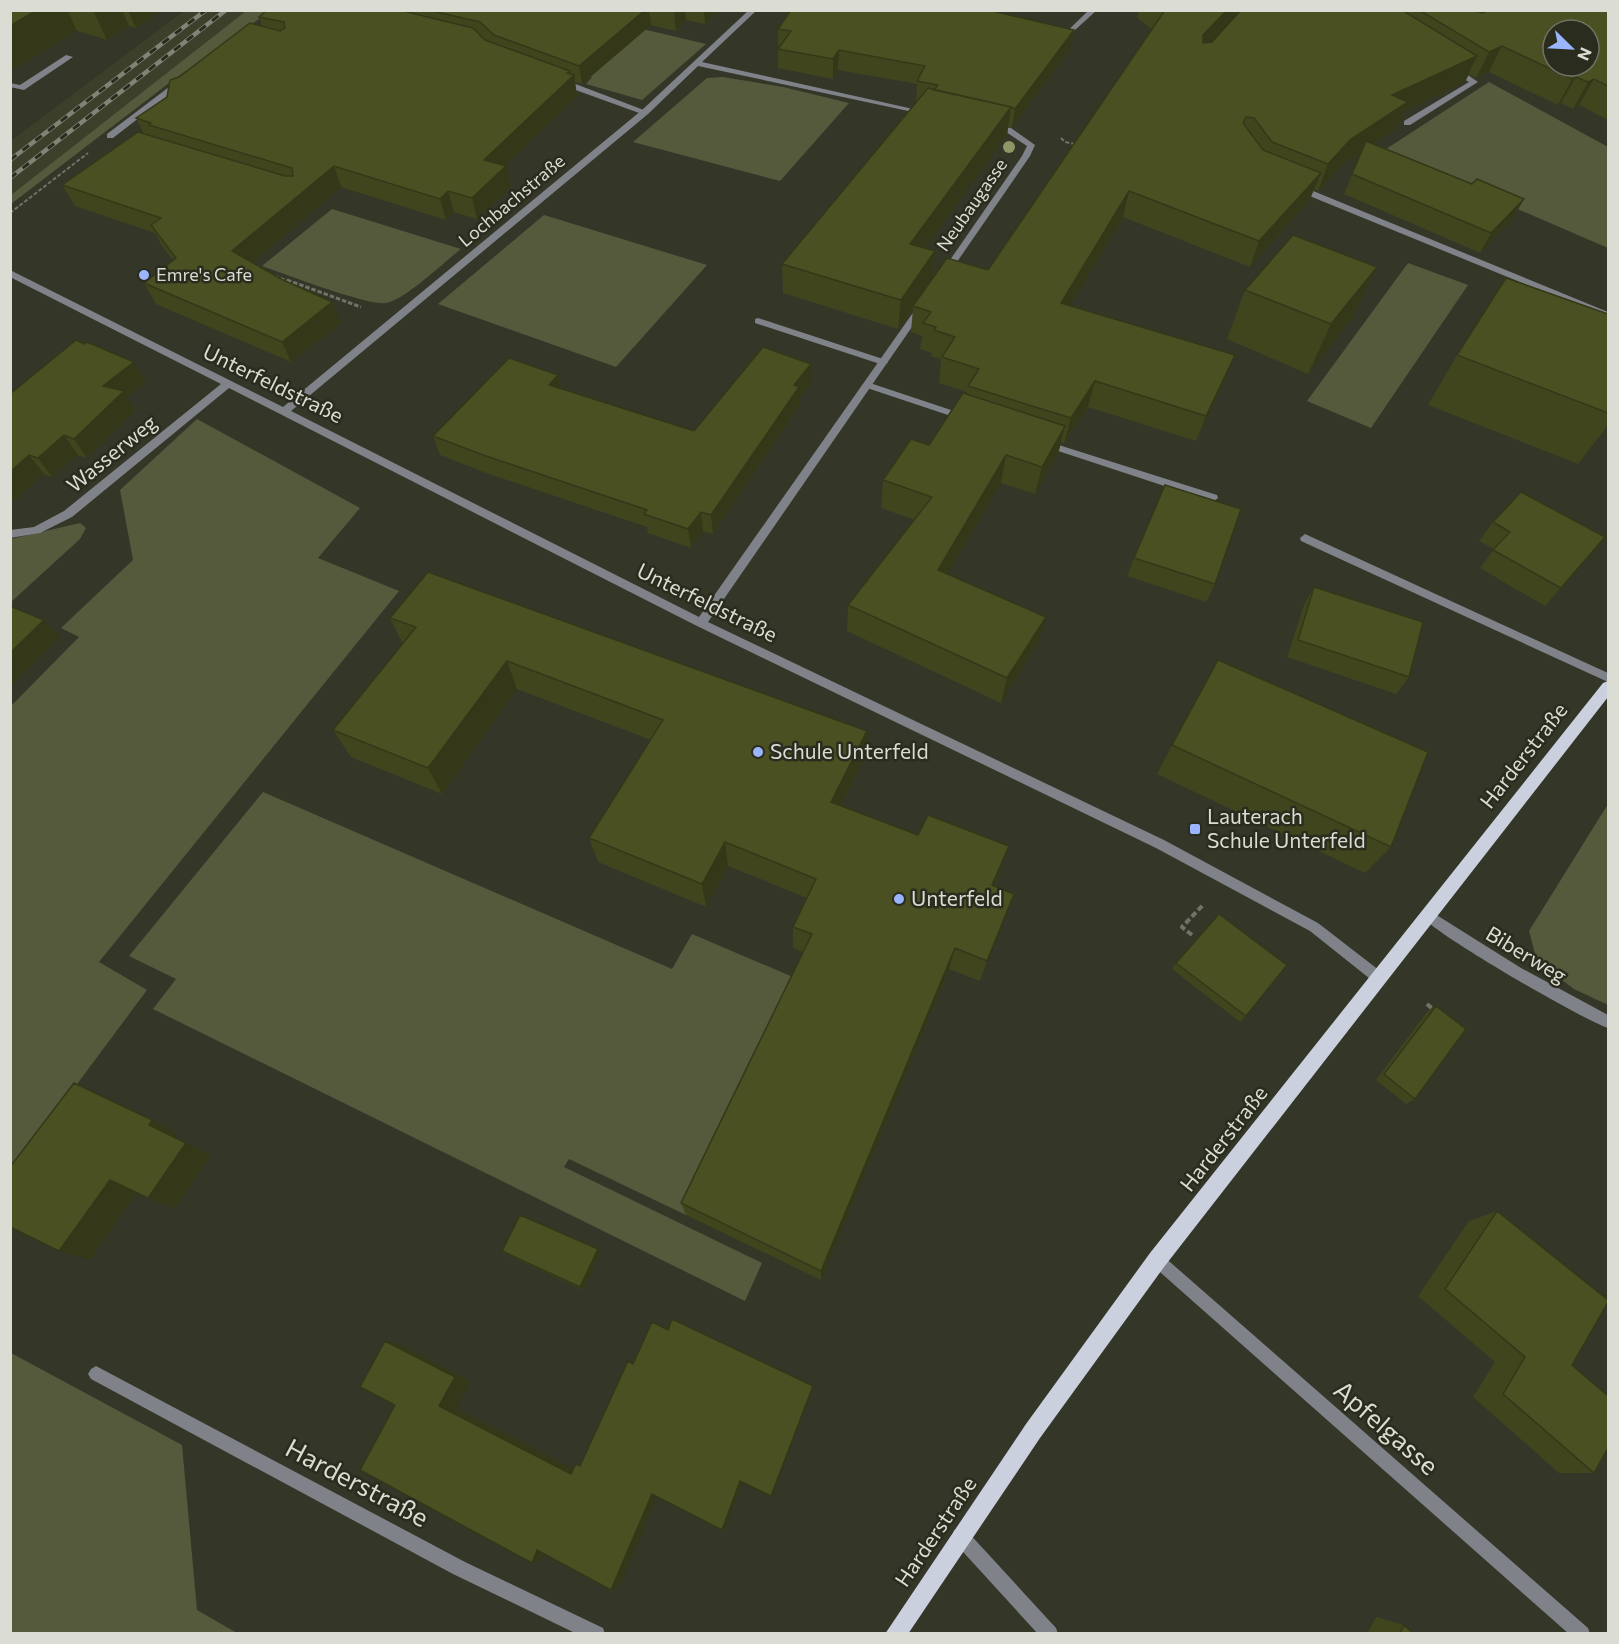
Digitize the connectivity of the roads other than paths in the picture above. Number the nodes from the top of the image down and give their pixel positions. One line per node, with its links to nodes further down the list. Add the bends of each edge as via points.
1 (754, 10): 5 (street, Lochbachstraße)
2 (1094, 10): 3 (street)
3 (1061, 40)
4 (69, 57): 9 (street, via 21,88)
5 (699, 64): 10 (street, Lochbachstraße); 11 (street)
6 (1445, 64): 12 (street, via 1474,82)
7 (183, 81): 14 (street, via 110,136)
8 (559, 81): 10 (street)
9 (10, 85)
10 (645, 112): 24 (street, Lochbachstraße)
11 (939, 116)
12 (1407, 123)
13 (985, 125): 17 (street, Neubaugasse, via 1008,130 1030,145)
14 (121, 139)
15 (1291, 185): 19 (street)
16 (10, 273): 22 (street, Unterfeldstraße)
17 (938, 284)
18 (924, 303): 21 (street)
19 (1608, 315)
20 (758, 321): 21 (street)
21 (883, 362): 23 (street)
22 (227, 384): 24 (street, Unterfeldstraße); 28 (street, Wasserweg, via 68,514 36,530)
23 (867, 385): 25 (street); 30 (street)
24 (285, 411): 30 (street, Unterfeldstraße)
25 (978, 422)
26 (1034, 440): 27 (street)
27 (1213, 498)
28 (10, 534)
29 (1305, 538): 31 (street)
30 (701, 623): 34 (street, Unterfeldstraße, via 1201,865 1314,927)
31 (1608, 678)
32 (1608, 687): 33 (main road, Harderstraße)
33 (1427, 915): 34 (main road, Harderstraße); 35 (street, Biberweg, via 1486,956)
34 (1379, 978): 36 (main road, Harderstraße)
35 (1608, 1022)
36 (1157, 1260): 38 (main road, Harderstraße); 42 (street, Apfelgasse)
37 (96, 1374): 39 (street, Harderstraße, via 459,1568)
38 (960, 1536): 40 (main road, Harderstraße); 41 (street)
39 (597, 1634)
40 (895, 1634)
41 (1050, 1634)
42 (1582, 1634)

